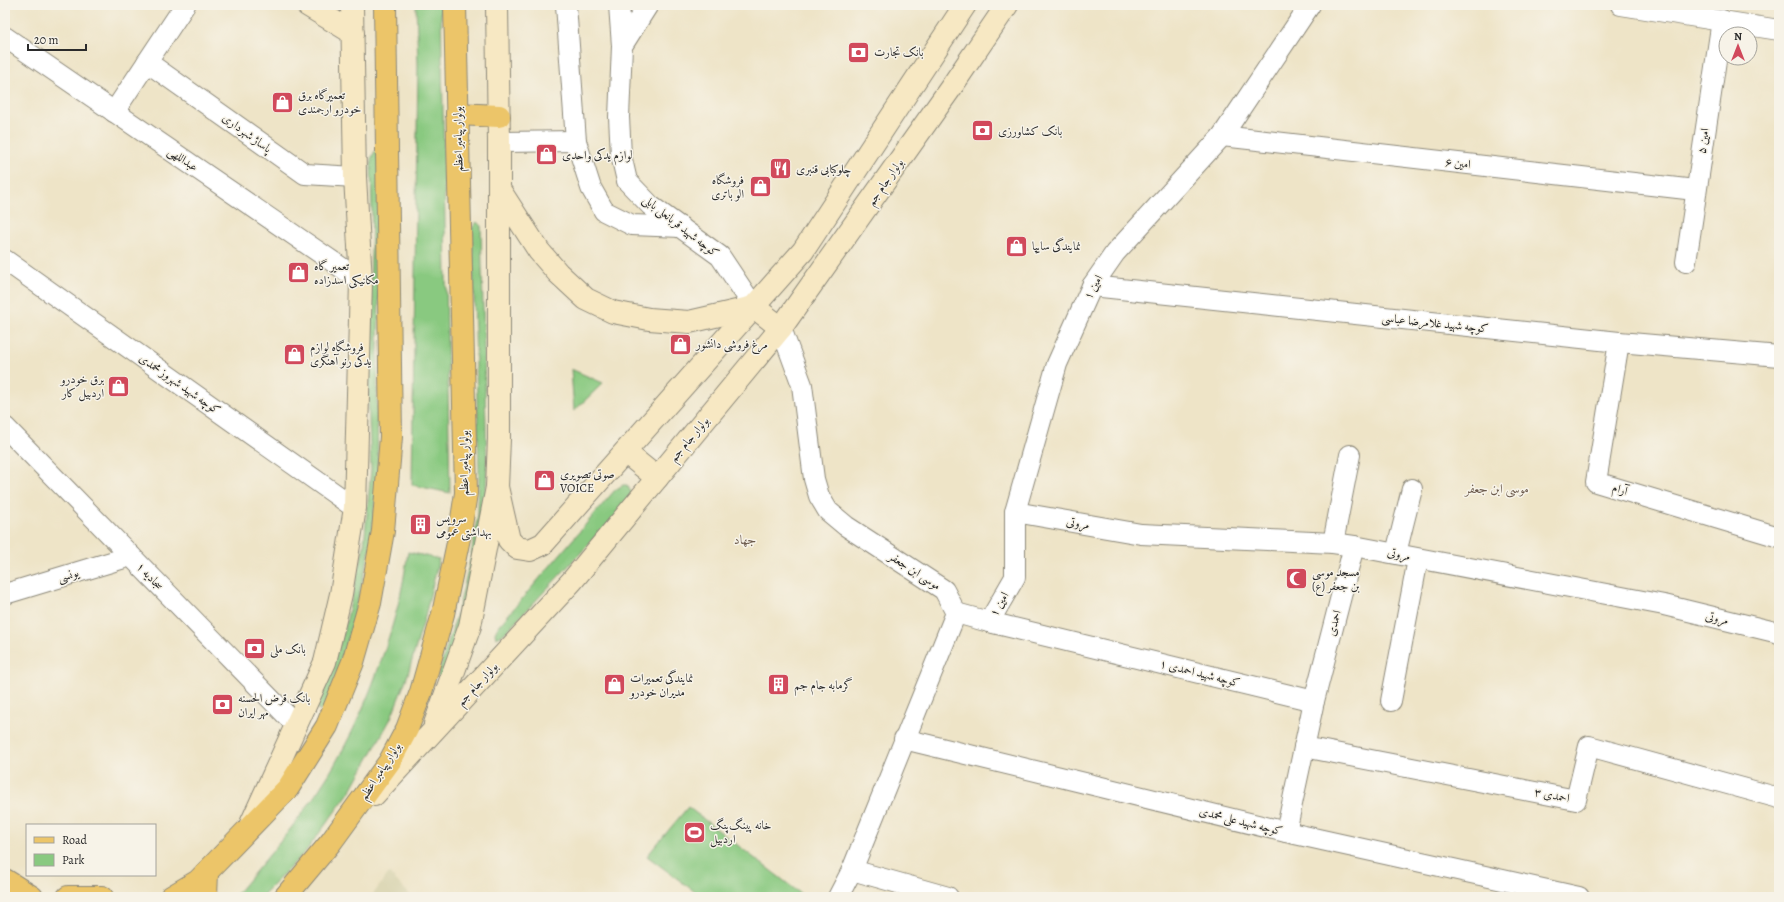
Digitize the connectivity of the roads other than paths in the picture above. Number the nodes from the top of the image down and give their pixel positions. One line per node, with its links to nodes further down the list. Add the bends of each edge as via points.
1 (185, 5): 20 (street)
2 (307, 5): 17 (main road)
3 (352, 5): 17 (main road)
4 (386, 5): 66 (main road, via 391,436 383,531 370,603 353,662 327,726 288,788)
5 (455, 5): 24 (main road, بولوار پیامبر اعظم)
6 (497, 5): 25 (main road)
7 (566, 5): 27 (street)
8 (619, 5): 19 (street)
9 (648, 5): 19 (street, کوچه شهید قربانعلی بابلی)
10 (965, 5): 21 (main road)
11 (1007, 5): 22 (main road, بولوار جام جم)
12 (1310, 5): 26 (street, امین ۱)
13 (1621, 5): 14 (street)
14 (1680, 9): 15 (street)
15 (1722, 20): 16 (street); 31 (street, امین ۵)
16 (1779, 30)
17 (353, 33): 29 (main road)
18 (5, 37): 23 (street, عبداللهی)
19 (622, 46): 32 (street, کوچه شهید قربانعلی بابلی, via 619,117 621,155 627,181 651,206)
20 (147, 62): 23 (street); 29 (street, پاساژ شهرداری, via 305,174)
21 (924, 66): 22 (main road); 37 (main road, via 803,251)
22 (950, 89): 38 (main road, بولوار جام جم)
23 (114, 112): 35 (street, عبداللهی)
24 (457, 114): 25 (main road); 68 (main road, بولوار پیامبر اعظم, via 466,493 459,538 443,614 421,692 407,729 390,761)
25 (499, 116): 28 (main road)
26 (1222, 136): 31 (street, امین ۶); 36 (street, امین ۱, via 1115,253)
27 (576, 141): 28 (street); 32 (street, via 591,188 604,211 632,225)
28 (499, 142): 30 (main road)
29 (355, 177): 35 (main road)
30 (499, 189): 37 (main road, via 539,251 558,273 586,299 613,312 649,319 689,322); 45 (main road)
31 (1695, 190): 34 (street, امین ۵)
32 (681, 227): 37 (street, کوچه شهید قربانعلی بابلی, via 720,256)
33 (5, 260): 47 (street, کوچه شهید شهروز محمدی)
34 (1686, 262)
35 (361, 281): 47 (main road)
36 (1092, 286): 39 (street, کوچه شهید غلامرضا عباسی); 48 (street, امین ۱, via 1057,364)
37 (754, 307): 38 (main road); 42 (main road)
38 (781, 328): 44 (main road, بولوار جام جم); 56 (street, موسی ابن جعفر, via 802,385 814,479 819,496 828,510 846,526 944,590)
39 (1619, 342): 40 (street, کوچه شهید غلامرضا عباسی); 49 (street, آرام, via 1596,482)
40 (1779, 356)
41 (5, 426): 53 (street, سجادیه ۱)
42 (625, 452): 44 (main road); 45 (main road, via 543,544 530,550 517,548 509,540)
43 (1350, 455): 50 (street)
44 (657, 478): 62 (main road, بولوار جام جم, via 572,581)
45 (498, 486): 62 (main road, via 470,626)
46 (1412, 489): 52 (street)
47 (355, 508): 61 (main road, via 341,594 324,662)
48 (1015, 512): 50 (street, مروتی, via 1141,534); 57 (street, امین ۱, via 1015,577)
49 (1779, 537)
50 (1334, 543): 51 (street, مروتی)
51 (1354, 546): 52 (street, مروتی); 59 (street, احمدی)
52 (1396, 553): 54 (street, مروتی)
53 (131, 556): 55 (street, یونسی); 61 (street, سجادیه ۱)
54 (1418, 559): 58 (street, مروتی, via 1664,605); 60 (street)
55 (5, 594)
56 (956, 613): 57 (street, کوچه شهید احمدی ۱); 63 (street)
57 (988, 622): 59 (street, کوچه شهید احمدی ۱)
58 (1779, 633)
59 (1314, 701): 64 (street)
60 (1391, 701)
61 (296, 725): 66 (main road)
62 (432, 733): 68 (main road, بولوار جام جم)
63 (904, 739): 67 (street, کوچه شهید علی محمدی); 69 (street)
64 (1304, 747): 65 (street, احمدی ۳, via 1576,800 1589,746); 67 (street)
65 (1779, 798)
66 (248, 830): 70 (main road)
67 (1286, 832): 80 (street, کوچه شهید علی محمدی)
68 (331, 842): 77 (main road, بولوار پیامبر اعظم)
69 (852, 870): 78 (street); 79 (street)
70 (207, 872): 75 (main road, via 198,882); 76 (main road)
71 (5, 880): 72 (main road)
72 (32, 897)
73 (68, 897): 74 (main road)
74 (102, 897)
75 (171, 897)
76 (206, 897)
77 (286, 897)
78 (838, 897)
79 (948, 897)
80 (1579, 897)

